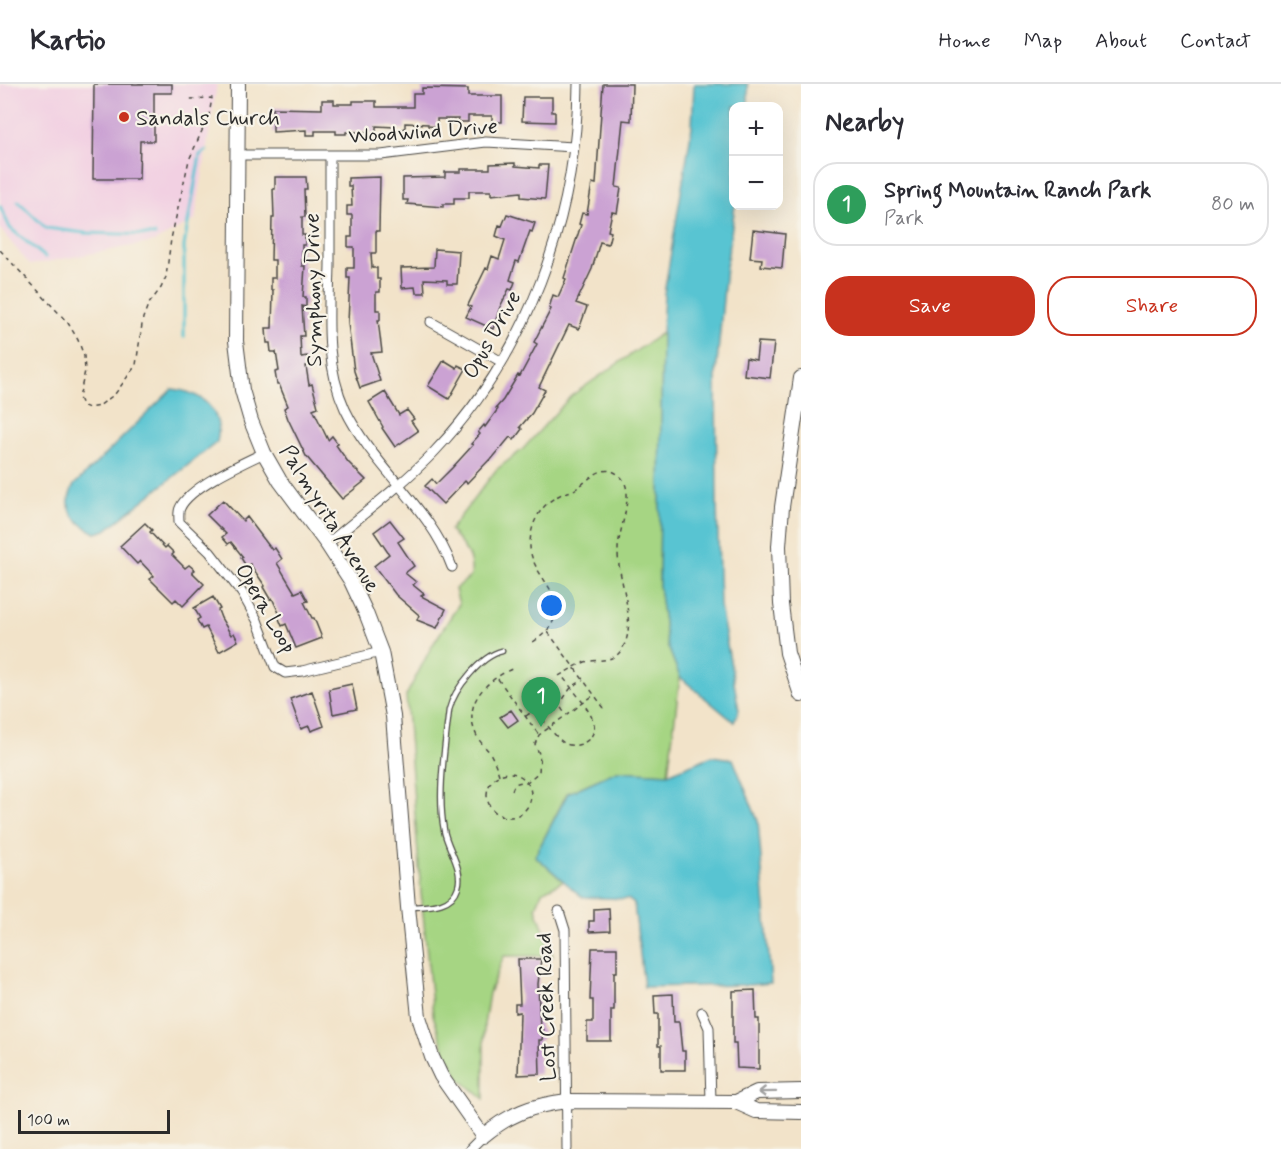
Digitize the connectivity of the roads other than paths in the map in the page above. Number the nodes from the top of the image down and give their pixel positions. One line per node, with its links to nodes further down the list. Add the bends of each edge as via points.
1 (238, 84): 4 (street, Palmyrita Avenue)
2 (578, 84): 3 (street, Opus Drive)
3 (574, 147): 5 (street, Woodwind Drive, via 486,142 399,154); 7 (street, Opus Drive, via 568,192 555,240 537,290)
4 (238, 155): 5 (street, Woodwind Drive); 9 (street, Palmyrita Avenue, via 238,368 251,421)
5 (330, 156): 10 (street, Symphony Drive, via 329,352 346,410 366,444)
6 (431, 322): 7 (street)
7 (502, 362): 10 (street, Opus Drive, via 457,425)
8 (801, 378): 15 (street, via 779,546 787,653)
9 (264, 453): 11 (street, Palmyrita Avenue); 14 (street, Opera Loop, via 187,498 179,509 179,522 210,552 242,593 275,667 285,673 302,671)
10 (400, 485): 11 (street, Opus Drive); 12 (street, Symphony Drive, via 445,549)
11 (327, 544): 14 (street, Palmyrita Avenue, via 358,597)
12 (452, 567)
13 (502, 651): 16 (lane, via 493,653 462,684 449,710 441,809 447,844 459,874 458,887 447,902)
14 (381, 652): 16 (street, Palmyrita Avenue, via 393,716)
15 (801, 695)
16 (408, 907): 24 (street, Palmyrita Avenue, via 419,1017 426,1041 450,1091)
17 (559, 911): 20 (street, Lost Creek Road, via 565,930)
18 (702, 1012): 21 (street, via 709,1028)
19 (801, 1091): 22 (street, one-way to 22, via 757,1092)
20 (567, 1101): 21 (street); 24 (street, via 543,1104 513,1115); 26 (street, Lost Creek Road)
21 (711, 1102): 22 (street)
22 (736, 1102): 23 (street, via 756,1111)
23 (801, 1112)
24 (483, 1136): 25 (street)
25 (470, 1149)
26 (567, 1149)

